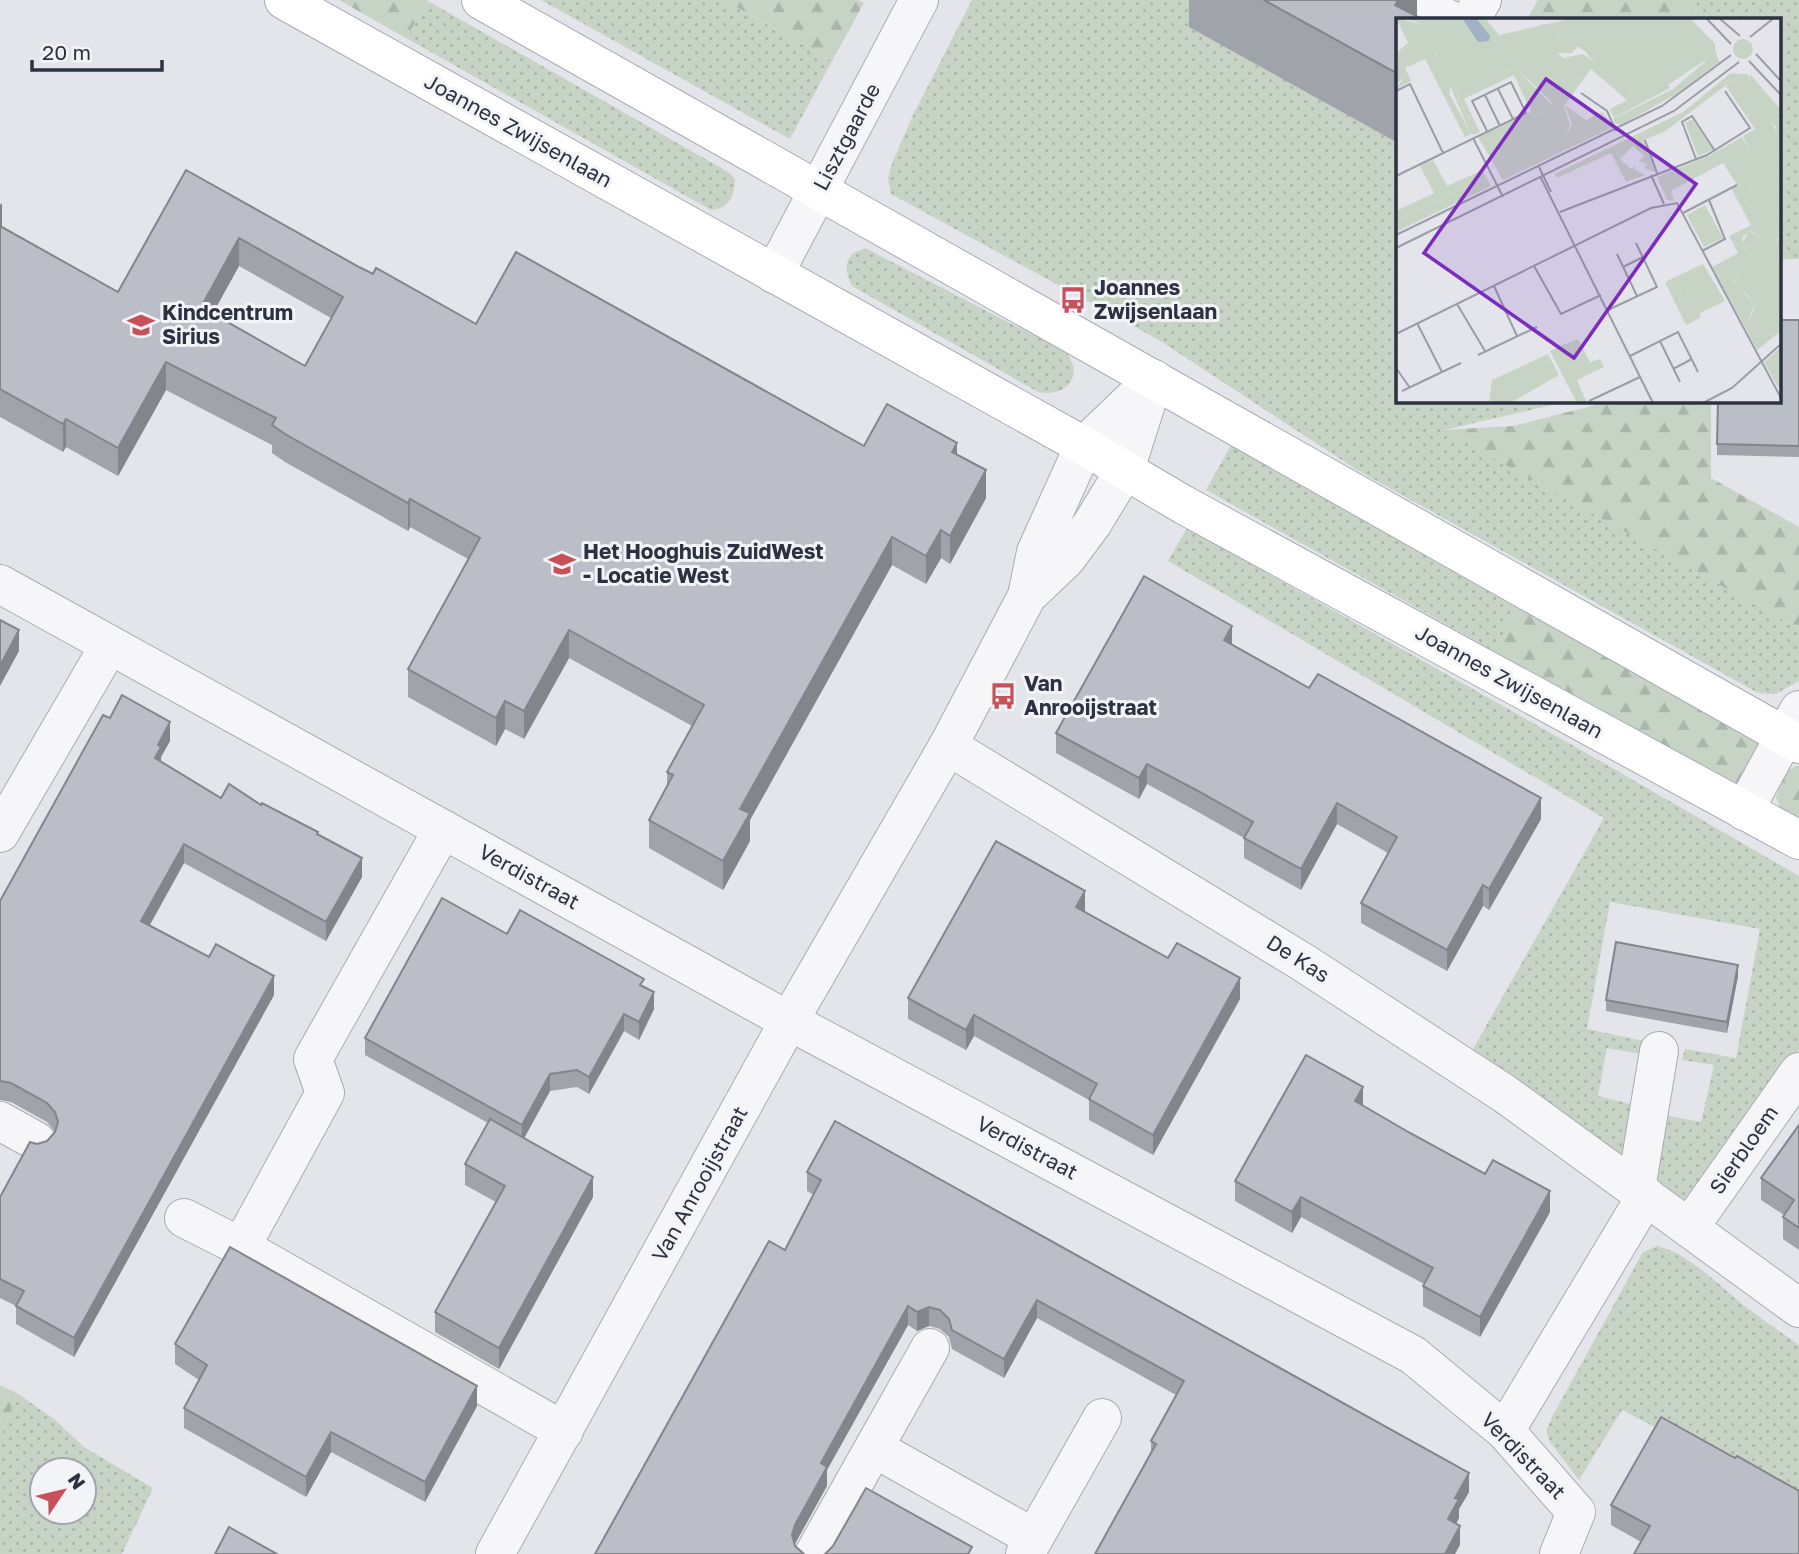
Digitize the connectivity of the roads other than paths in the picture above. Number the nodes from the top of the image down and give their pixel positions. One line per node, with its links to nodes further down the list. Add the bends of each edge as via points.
1 (284, 0): 9 (street, Joannes Zwijsenlaan)
2 (481, 0): 8 (street)
3 (919, 0): 8 (street, Lisztgaarde)
4 (1413, 0): 6 (street)
5 (1482, 0): 7 (street)
6 (1446, 18)
7 (1472, 18)
8 (819, 191): 9 (street, Lisztgaarde); 10 (street)
9 (774, 274): 11 (street, Joannes Zwijsenlaan)
10 (1154, 379): 11 (street, Van Anrooijstraat); 12 (street, Van Anrooijstraat); 16 (street)
11 (1084, 446): 12 (street, Joannes Zwijsenlaan); 14 (street, Van Anrooijstraat, via 1036,552)
12 (1125, 470): 14 (street, Van Anrooijstraat, via 1066,559); 18 (street, Joannes Zwijsenlaan)
13 (0, 584): 15 (street, Verdistraat)
14 (1027, 596): 17 (street, Van Anrooijstraat)
15 (108, 646): 19 (street, Verdistraat); 20 (street)
16 (1794, 730): 18 (street)
17 (948, 747): 22 (street, Van Anrooijstraat); 27 (street, De Kas, via 1340,986 1505,1094)
18 (1744, 811): 21 (street, Joannes Zwijsenlaan)
19 (443, 829): 22 (street, Verdistraat); 30 (street, via 313,1059 325,1093)
20 (0, 833)
21 (1799, 840)
22 (789, 1021): 34 (street, Verdistraat, via 1413,1355); 35 (street, Van Anrooijstraat)
23 (1659, 1051): 27 (street)
24 (1799, 1072): 29 (street, Sierbloem)
25 (0, 1121): 26 (street)
26 (36, 1141)
27 (1641, 1192): 29 (street, De Kas); 34 (street)
28 (184, 1218): 30 (street)
29 (1689, 1228): 31 (street, De Kas)
30 (241, 1247): 35 (street)
31 (1799, 1308)
32 (930, 1348): 36 (street)
33 (1102, 1418): 37 (street)
34 (1505, 1431): 40 (street, Verdistraat, via 1576,1512)
35 (565, 1432): 38 (street, Van Anrooijstraat)
36 (874, 1448): 37 (street); 39 (street)
37 (1030, 1546)
38 (497, 1553)
39 (814, 1554)
40 (1559, 1554)

